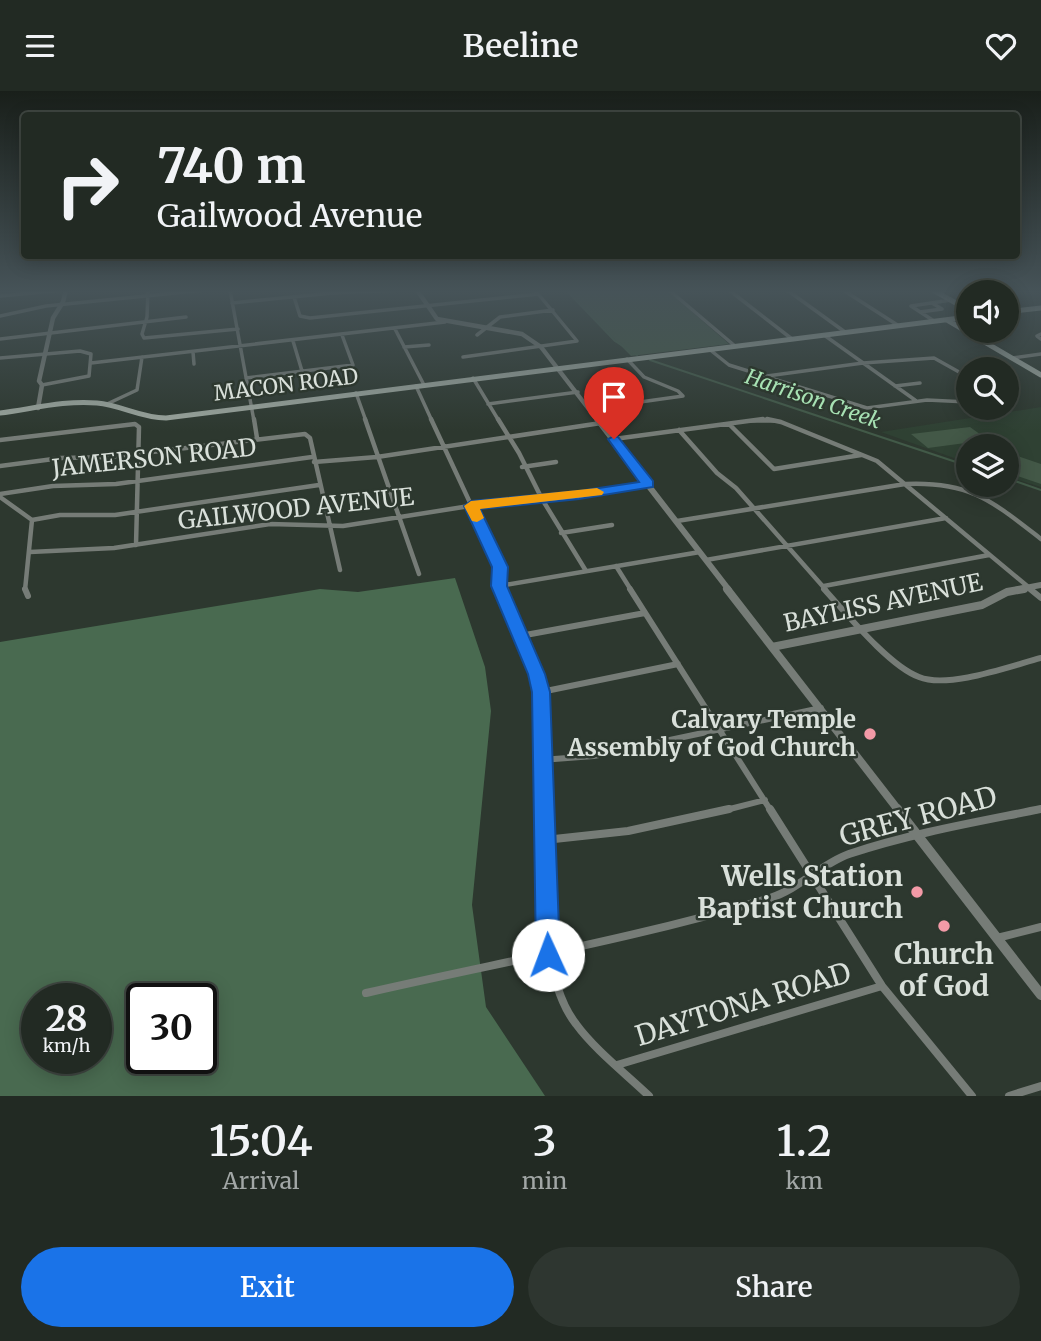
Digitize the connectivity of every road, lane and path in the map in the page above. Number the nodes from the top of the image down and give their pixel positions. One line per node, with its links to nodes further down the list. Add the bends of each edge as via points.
1 (21, 337): 13 (street)
2 (48, 337): 26 (street)
3 (240, 337): 20 (street)
4 (326, 337): 15 (street)
5 (343, 337): 37 (street)
6 (399, 337): 22 (street)
7 (526, 337): 21 (street)
8 (574, 337): 16 (street)
9 (724, 337): 19 (street)
10 (789, 337): 14 (street)
11 (809, 337): 14 (main road, MACON ROAD)
12 (827, 337): 33 (street)
13 (0, 339)
14 (792, 339): 19 (main road, MACON ROAD)
15 (293, 341): 20 (street); 40 (street)
16 (577, 341): 21 (street)
17 (987, 343): 29 (main road)
18 (429, 345): 22 (street)
19 (735, 346): 23 (main road, MACON ROAD)
20 (242, 347): 24 (street); 43 (street)
21 (541, 347): 28 (street); 38 (street)
22 (404, 348): 47 (street)
23 (709, 349): 32 (main road, MACON ROAD); 42 (street, via 729,365)
24 (192, 352): 27 (street); 36 (street)
25 (1041, 353): 30 (street)
26 (44, 355): 31 (street); 35 (street, via 89,352); 46 (street)
27 (142, 357): 35 (street); 53 (street, via 137,393)
28 (463, 357)
29 (1010, 357)
30 (1018, 357)
31 (0, 358)
32 (627, 359): 38 (main road, MACON ROAD); 57 (street, via 644,377 683,396)
33 (863, 362): 39 (street, via 934,358); 42 (street); 48 (street)
34 (1019, 362): 41 (main road)
35 (91, 363): 46 (street, via 85,378)
36 (194, 364)
37 (353, 365): 40 (street)
38 (559, 368): 44 (main road, MACON ROAD); 49 (street)
39 (956, 370)
40 (302, 371): 43 (street)
41 (1041, 375)
42 (764, 376): 51 (street, via 867,408)
43 (246, 378): 55 (street)
44 (473, 378): 47 (main road, MACON ROAD); 54 (street)
45 (920, 383): 48 (street)
46 (42, 385): 56 (street)
47 (420, 385): 50 (main road, MACON ROAD); 67 (street)
48 (895, 386): 51 (street)
49 (578, 392): 54 (street); 57 (street)
50 (356, 393): 55 (main road, MACON ROAD); 70 (street)
51 (916, 401): 52 (street)
52 (956, 402)
53 (107, 404): 55 (main road, MACON ROAD, via 151,419); 56 (main road)
54 (488, 404): 63 (street)
55 (252, 407): 64 (street)
56 (38, 408): 58 (main road)
57 (590, 409): 60 (street)
58 (0, 413)
59 (770, 419): 61 (street); 69 (street)
60 (601, 423): 63 (street, JAMERSON ROAD); 65 (street)
61 (729, 424): 62 (street); 69 (street, via 774,468)
62 (679, 431): 65 (street); 82 (street)
63 (508, 436): 67 (street, JAMERSON ROAD); 74 (street)
64 (257, 438): 68 (street); 71 (street, via 304,434 310,439)
65 (614, 439): 76 (street)
66 (0, 440): 68 (street, via 135,424 139,427)
67 (445, 446): 70 (street, JAMERSON ROAD); 81 (street)
68 (137, 454): 73 (street, via 61,457); 75 (street)
69 (864, 454): 77 (street)
70 (377, 457): 71 (street, JAMERSON ROAD); 84 (street)
71 (313, 459): 75 (street, JAMERSON ROAD); 78 (street)
72 (556, 462): 74 (street)
73 (0, 466)
74 (522, 467): 80 (street)
75 (137, 482): 79 (street, JAMERSON ROAD, via 52,486); 83 (street)
76 (648, 484): 80 (street, GAILWOOD AVENUE); 87 (street)
77 (905, 484): 82 (street); 85 (street); 91 (street, via 943,483 971,490)
78 (319, 485): 83 (street); 89 (street)
79 (0, 495): 86 (street)
80 (539, 498): 81 (street, GAILWOOD AVENUE); 90 (street)
81 (471, 506): 84 (street, GAILWOOD AVENUE); 102 (street, via 500,567)
82 (754, 509): 87 (street); 93 (street)
83 (136, 512): 86 (street); 92 (street)
84 (399, 517): 89 (street, GAILWOOD AVENUE); 100 (street)
85 (946, 518): 93 (street); 95 (street)
86 (32, 520): 94 (street)
87 (677, 521): 96 (street)
88 (612, 525): 90 (street)
89 (329, 527): 92 (street, GAILWOOD AVENUE, via 270,524); 98 (street)
90 (561, 533): 99 (street)
91 (1041, 539)
92 (136, 545): 94 (street, GAILWOOD AVENUE)
93 (788, 546): 96 (street); 103 (street)
94 (30, 552): 105 (street, via 24,587)
95 (989, 555): 103 (street); 104 (street)
96 (703, 556): 97 (street); 110 (street)
97 (616, 566): 99 (street); 107 (street)
98 (340, 570)
99 (586, 571): 102 (street)
100 (419, 574)
101 (1041, 585): 104 (street, BAYLISS AVENUE)
102 (499, 586): 109 (street)
103 (824, 586): 108 (street)
104 (1028, 588): 106 (street); 108 (street, BAYLISS AVENUE, via 1007,592 982,605)
105 (28, 596)
106 (1041, 599)
107 (645, 613): 109 (street); 112 (street)
108 (863, 629): 110 (street, BAYLISS AVENUE); 111 (street, via 903,671 918,678 946,679)
109 (520, 636): 113 (street)
110 (772, 647): 114 (street)
111 (1041, 658)
112 (678, 664): 113 (street); 115 (street)
113 (541, 692): 116 (street)
114 (821, 708): 115 (street); 119 (street)
115 (717, 729): 116 (street, via 594,756); 117 (street)
116 (541, 759): 120 (street)
117 (765, 800): 120 (street, via 626,833); 121 (street)
118 (1041, 809): 119 (street, GREY ROAD)
119 (918, 834): 121 (street, GREY ROAD, via 846,855); 123 (street)
120 (545, 840): 124 (street)
121 (811, 875): 124 (street, GREY ROAD, via 774,897); 125 (street)
122 (1041, 927): 123 (street)
123 (997, 938): 127 (street)
124 (548, 955): 126 (street, GREY ROAD); 128 (street, via 575,1024)
125 (882, 986): 128 (street, DAYTONA ROAD); 131 (street)
126 (366, 993)
127 (1041, 995)
128 (617, 1065): 130 (street)
129 (1041, 1086): 132 (street)
130 (649, 1096)
131 (972, 1096)
132 (1009, 1096)

